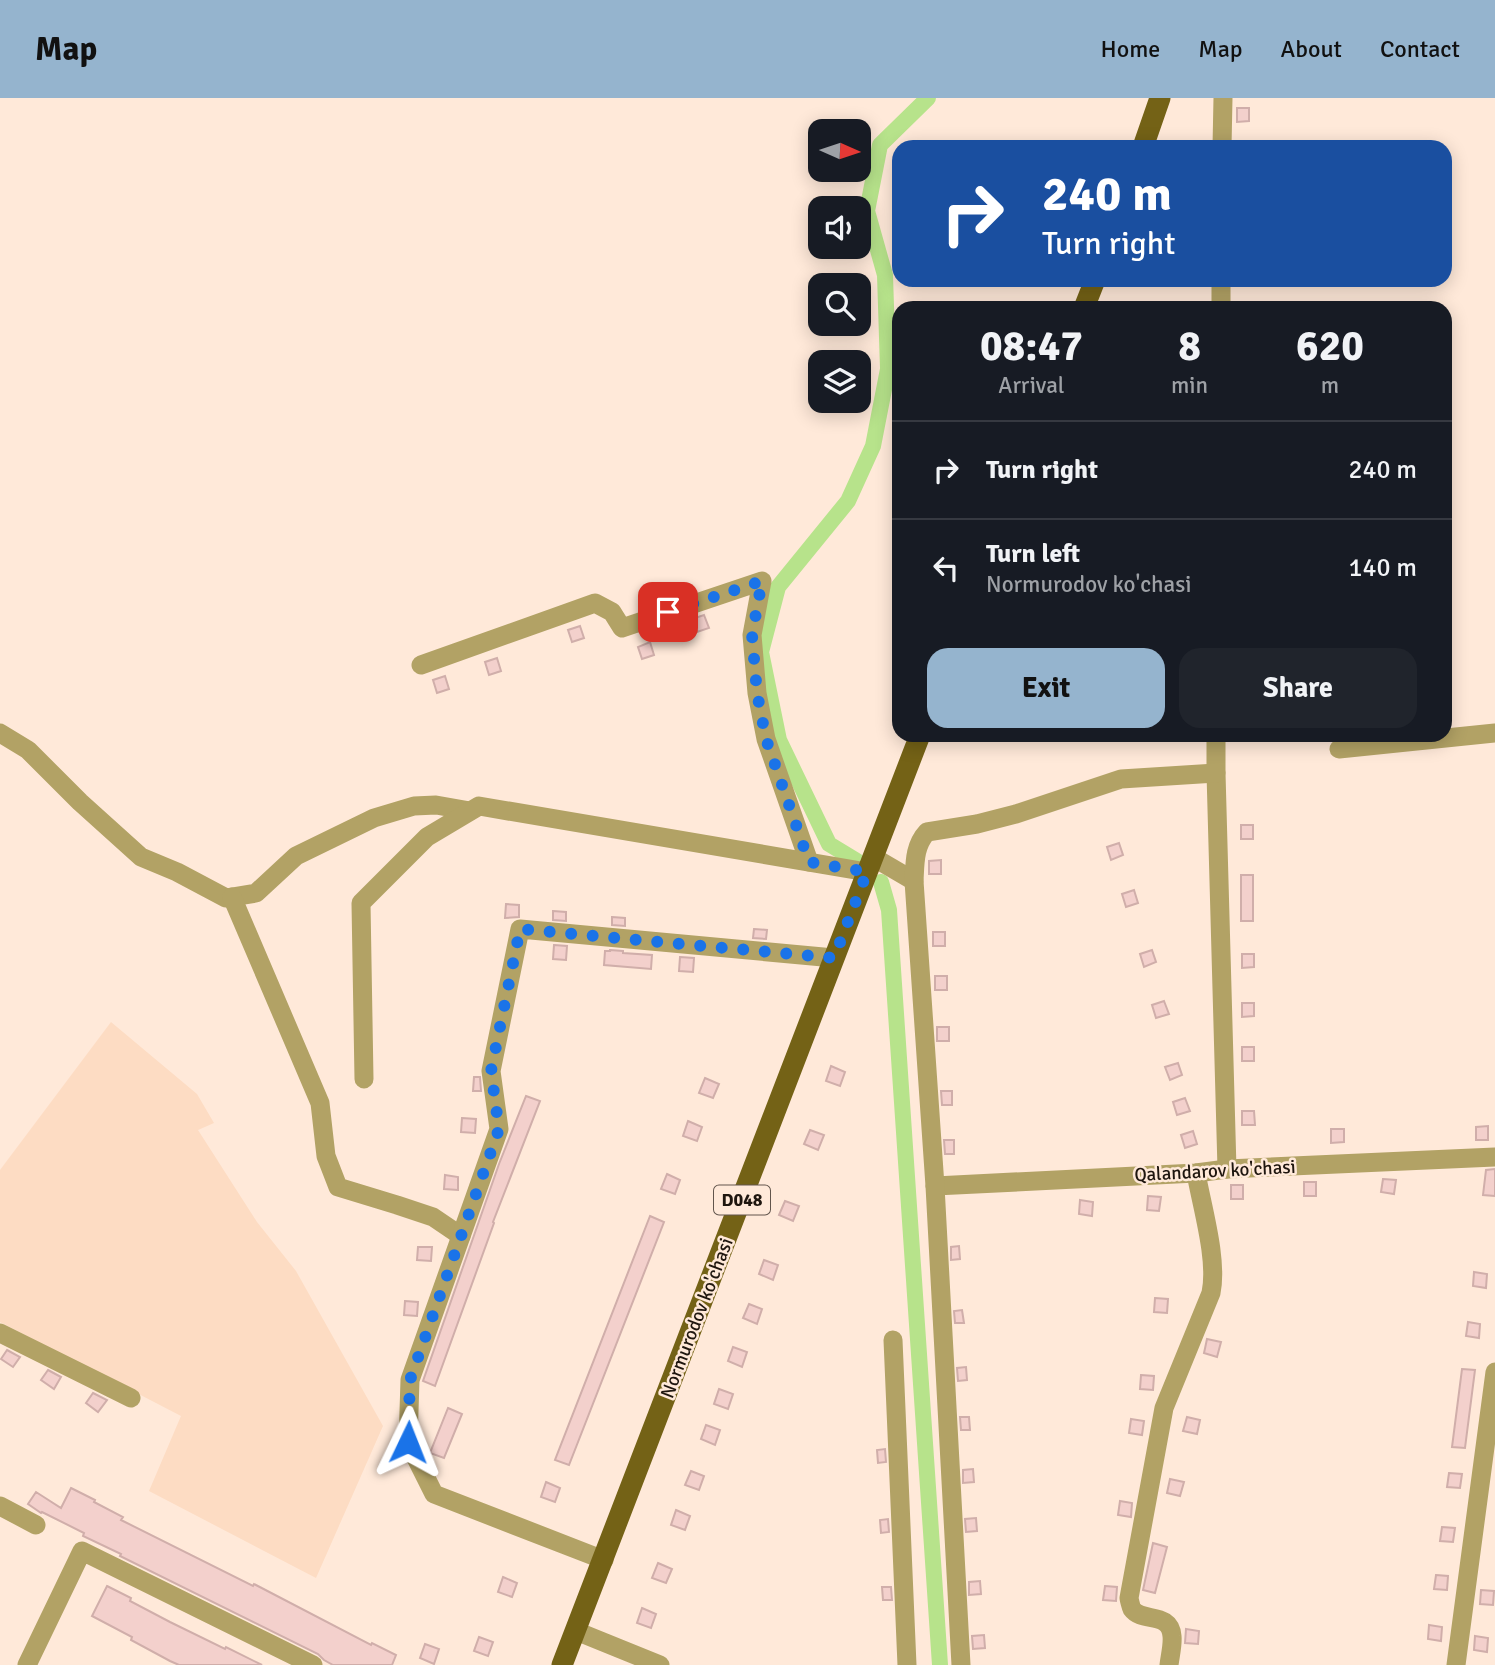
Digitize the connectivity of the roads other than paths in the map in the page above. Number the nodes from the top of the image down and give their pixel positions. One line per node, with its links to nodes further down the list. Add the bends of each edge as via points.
1 (1160, 98): 3 (main road)
2 (1223, 98): 4 (street)
3 (1145, 140)
4 (1222, 140)
5 (421, 665): 15 (street, via 595,603 612,612 622,628 762,581 752,635 757,693 766,739)
6 (0, 733): 18 (street, via 28,750 141,857)
7 (1495, 733): 8 (street)
8 (1452, 737)
9 (917, 742): 16 (main road, Normurodov ko'chasi / D048)
10 (1216, 742): 13 (street)
11 (1407, 742): 12 (street)
12 (1339, 749)
13 (1216, 773): 17 (street, via 1121,779 1016,814 927,832 916,853); 22 (street)
14 (470, 811): 15 (street, via 479,806); 18 (street, via 414,806 374,818 296,856 256,893); 20 (street, via 427,837 361,903)
15 (809, 862): 16 (street)
16 (870, 864): 17 (street); 19 (main road, Normurodov ko'chasi / D048)
17 (914, 881): 24 (street)
18 (232, 897): 25 (street, via 320,1102 327,1156 338,1187 433,1217)
19 (834, 958): 25 (street, via 520,929 491,1071 499,1129); 32 (main road, Normurodov ko'chasi / D048)
20 (364, 1079)
21 (1495, 1157): 22 (street, Qalandarov ko'chasi)
22 (1227, 1170): 23 (street, Qalandarov ko'chasi)
23 (1196, 1172): 24 (street, Qalandarov ko'chasi); 40 (street, via 1213,1262 1211,1293 1164,1408 1129,1598 1138,1614 1169,1626)
24 (935, 1186): 39 (street)
25 (461, 1236): 32 (street, via 410,1380 408,1442 434,1494)
26 (0, 1333): 29 (street)
27 (893, 1340): 38 (street)
28 (1495, 1372): 41 (street)
29 (131, 1398)
30 (0, 1506): 31 (street)
31 (36, 1525)
32 (604, 1560): 33 (main road, Normurodov ko'chasi / D048)
33 (576, 1631): 36 (main road, Normurodov ko'chasi / D048); 37 (street)
34 (27, 1665): 35 (street, via 82,1551)
35 (313, 1665)
36 (562, 1665)
37 (660, 1665)
38 (907, 1665)
39 (961, 1665)
40 (1168, 1665)
41 (1456, 1665)

